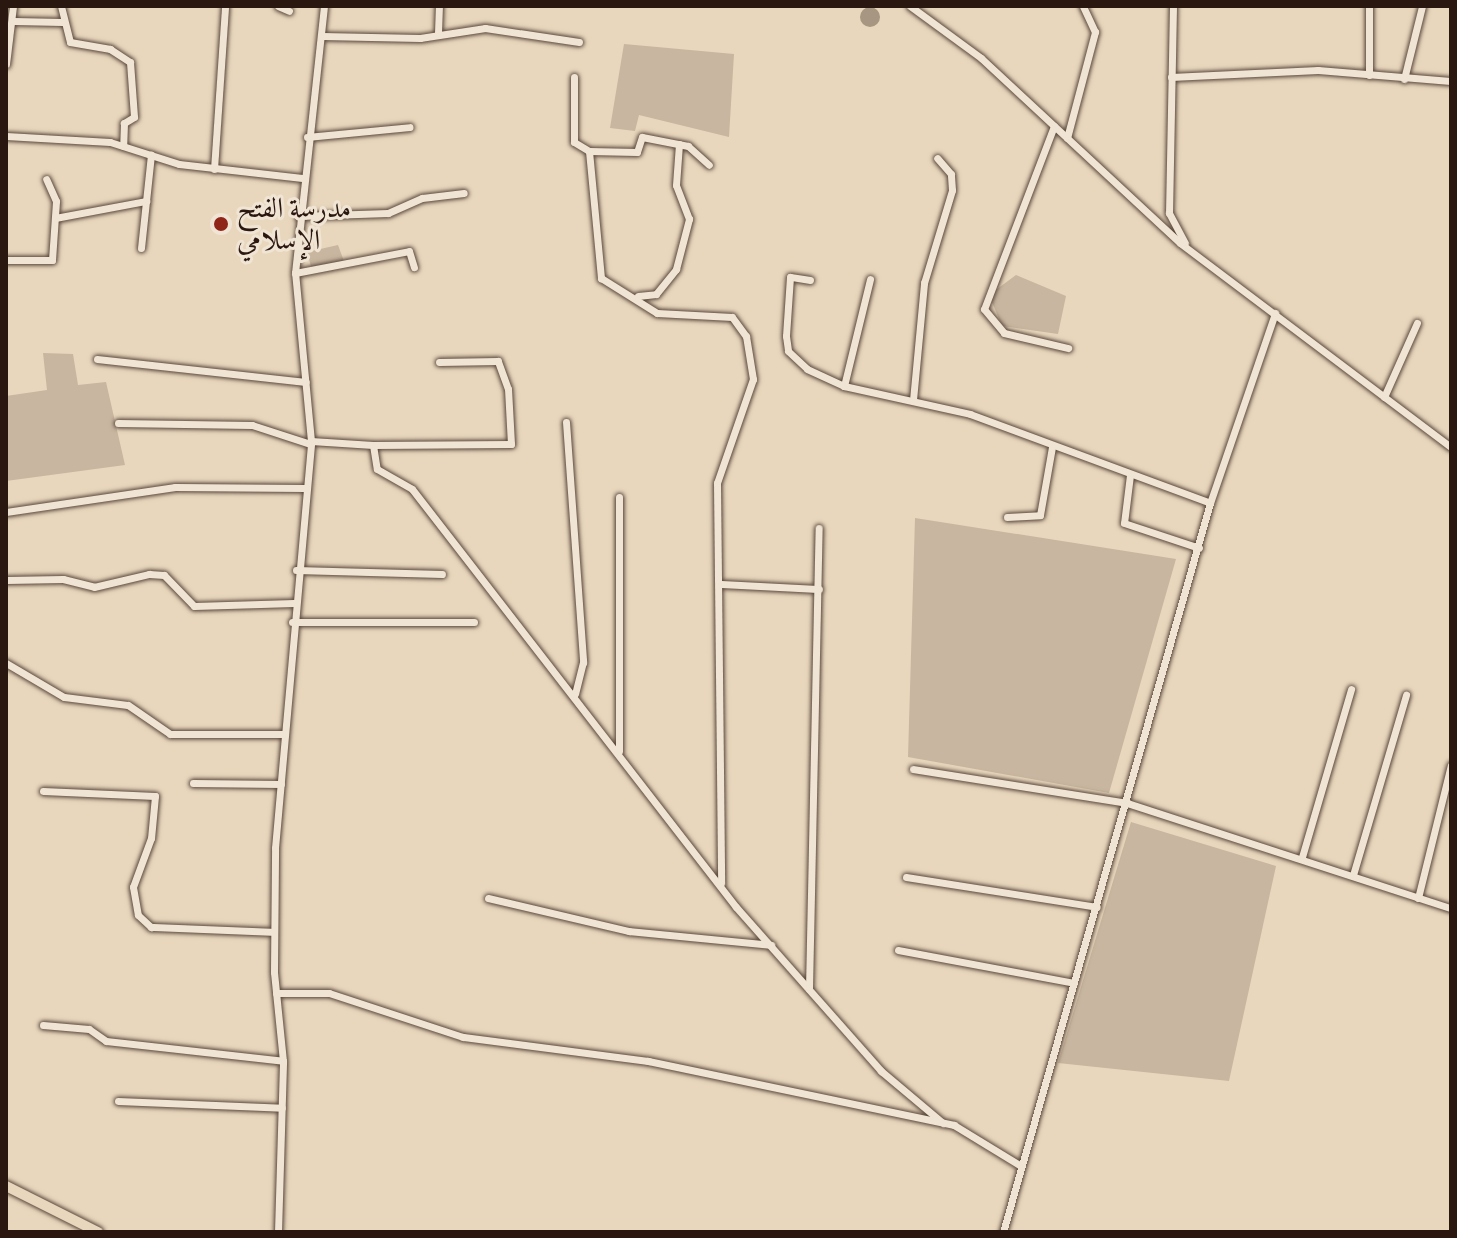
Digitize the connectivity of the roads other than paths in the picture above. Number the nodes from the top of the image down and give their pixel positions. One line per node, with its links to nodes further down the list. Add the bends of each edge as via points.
1 (13, 6): 13 (street)
2 (61, 6): 14 (street)
3 (225, 6): 35 (street)
4 (278, 6): 12 (street)
5 (324, 6): 16 (street)
6 (439, 6): 15 (street)
7 (910, 6): 24 (street)
8 (1083, 6): 28 (street, via 1095,32)
9 (1173, 6): 21 (street)
10 (1369, 6): 19 (street)
11 (1422, 6): 22 (street)
12 (289, 11)
13 (14, 21): 14 (street); 18 (street)
14 (62, 22): 30 (street, via 70,42 110,49 130,62 134,117 124,123)
15 (438, 33): 16 (street); 17 (street, via 511,30)
16 (322, 36): 27 (street)
17 (579, 42)
18 (6, 64)
19 (1369, 75): 21 (street); 22 (street)
20 (574, 77): 31 (street, via 574,142)
21 (1171, 77): 43 (street, via 1169,213)
22 (1404, 79): 23 (street)
23 (1451, 81)
24 (1054, 126): 28 (street); 52 (street, via 984,309 1004,333)
25 (410, 127): 27 (street)
26 (6, 136): 30 (street)
27 (307, 137): 36 (street)
28 (1067, 138): 43 (street)
29 (679, 144): 31 (street, via 642,137 637,152); 34 (street); 49 (street, via 676,185 689,219 676,269 656,294)
30 (123, 146): 32 (street)
31 (589, 151): 49 (street, via 599,275)
32 (151, 155): 35 (street); 39 (street)
33 (937, 158): 58 (street, via 951,174 952,190 924,283)
34 (709, 165)
35 (214, 169): 36 (street)
36 (302, 178): 40 (street)
37 (46, 179): 41 (street)
38 (464, 193): 40 (street, via 422,198 388,213)
39 (146, 201): 41 (street); 42 (street)
40 (298, 216): 46 (street)
41 (55, 218): 44 (street, via 52,260)
42 (141, 248)
43 (1188, 249): 50 (street)
44 (6, 260)
45 (414, 267): 46 (street, via 409,251)
46 (295, 273): 55 (street)
47 (870, 279): 56 (street)
48 (810, 280): 56 (street, via 790,277 786,345 807,369)
49 (636, 296): 76 (street, via 657,313 732,317 746,336 753,379 717,483)
50 (1275, 313): 57 (street); 68 (street)
51 (1417, 323): 57 (street)
52 (1068, 348)
53 (97, 359): 55 (street)
54 (439, 362): 62 (street, via 498,361 508,389 511,444)
55 (306, 382): 61 (street)
56 (844, 386): 58 (street)
57 (1384, 397): 64 (street)
58 (913, 400): 63 (street)
59 (566, 422): 83 (street, via 583,662)
60 (118, 423): 61 (street, via 252,425)
61 (311, 442): 62 (street); 66 (street)
62 (373, 445): 83 (street, via 377,469 412,489)
63 (1052, 447): 65 (street); 70 (street, via 1042,513 1028,522)
64 (1451, 447)
65 (1130, 475): 68 (street); 72 (street, via 1124,523)
66 (305, 488): 69 (street, via 175,487); 73 (street)
67 (619, 497): 86 (street)
68 (1210, 503): 72 (street)
69 (6, 512)
70 (1007, 517)
71 (819, 528): 77 (street)
72 (1199, 548): 92 (street)
73 (296, 570): 74 (street); 78 (street)
74 (442, 574)
75 (6, 580): 78 (street, via 104,586 164,575 194,606)
76 (720, 584): 77 (street); 96 (street)
77 (819, 589): 105 (street)
78 (294, 603): 79 (street)
79 (292, 622): 80 (street); 85 (street)
80 (474, 622)
81 (6, 663): 85 (street, via 64,697 128,705 170,734)
82 (1351, 689): 93 (street)
83 (575, 694): 86 (street)
84 (1406, 695): 94 (street)
85 (284, 734): 90 (street)
86 (619, 751): 96 (street)
87 (1451, 765): 98 (street)
88 (913, 769): 92 (street)
89 (193, 783): 90 (street)
90 (281, 784): 101 (street)
91 (43, 791): 101 (street, via 155,796 151,838 133,887 138,915 151,927)
92 (1127, 803): 93 (street); 99 (street)
93 (1302, 857): 94 (street)
94 (1353, 875): 98 (street)
95 (906, 877): 99 (street)
96 (720, 885): 102 (street)
97 (488, 898): 102 (street, via 629,931)
98 (1418, 898): 100 (street)
99 (1097, 907): 104 (street)
100 (1451, 908)
101 (273, 932): 106 (street)
102 (771, 945): 105 (street)
103 (898, 950): 104 (street)
104 (1074, 983): 112 (street)
105 (809, 989): 111 (street, via 881,1071)
106 (276, 993): 108 (street); 111 (street, via 329,993 463,1037 648,1061)
107 (43, 1025): 108 (street, via 89,1029 119,1043)
108 (283, 1061): 110 (street)
109 (118, 1101): 110 (street)
110 (282, 1108): 116 (street)
111 (943, 1123): 112 (street)
112 (1021, 1166): 114 (street)
113 (6, 1186): 115 (highway)
114 (1004, 1230)
115 (98, 1232)
116 (278, 1232)

